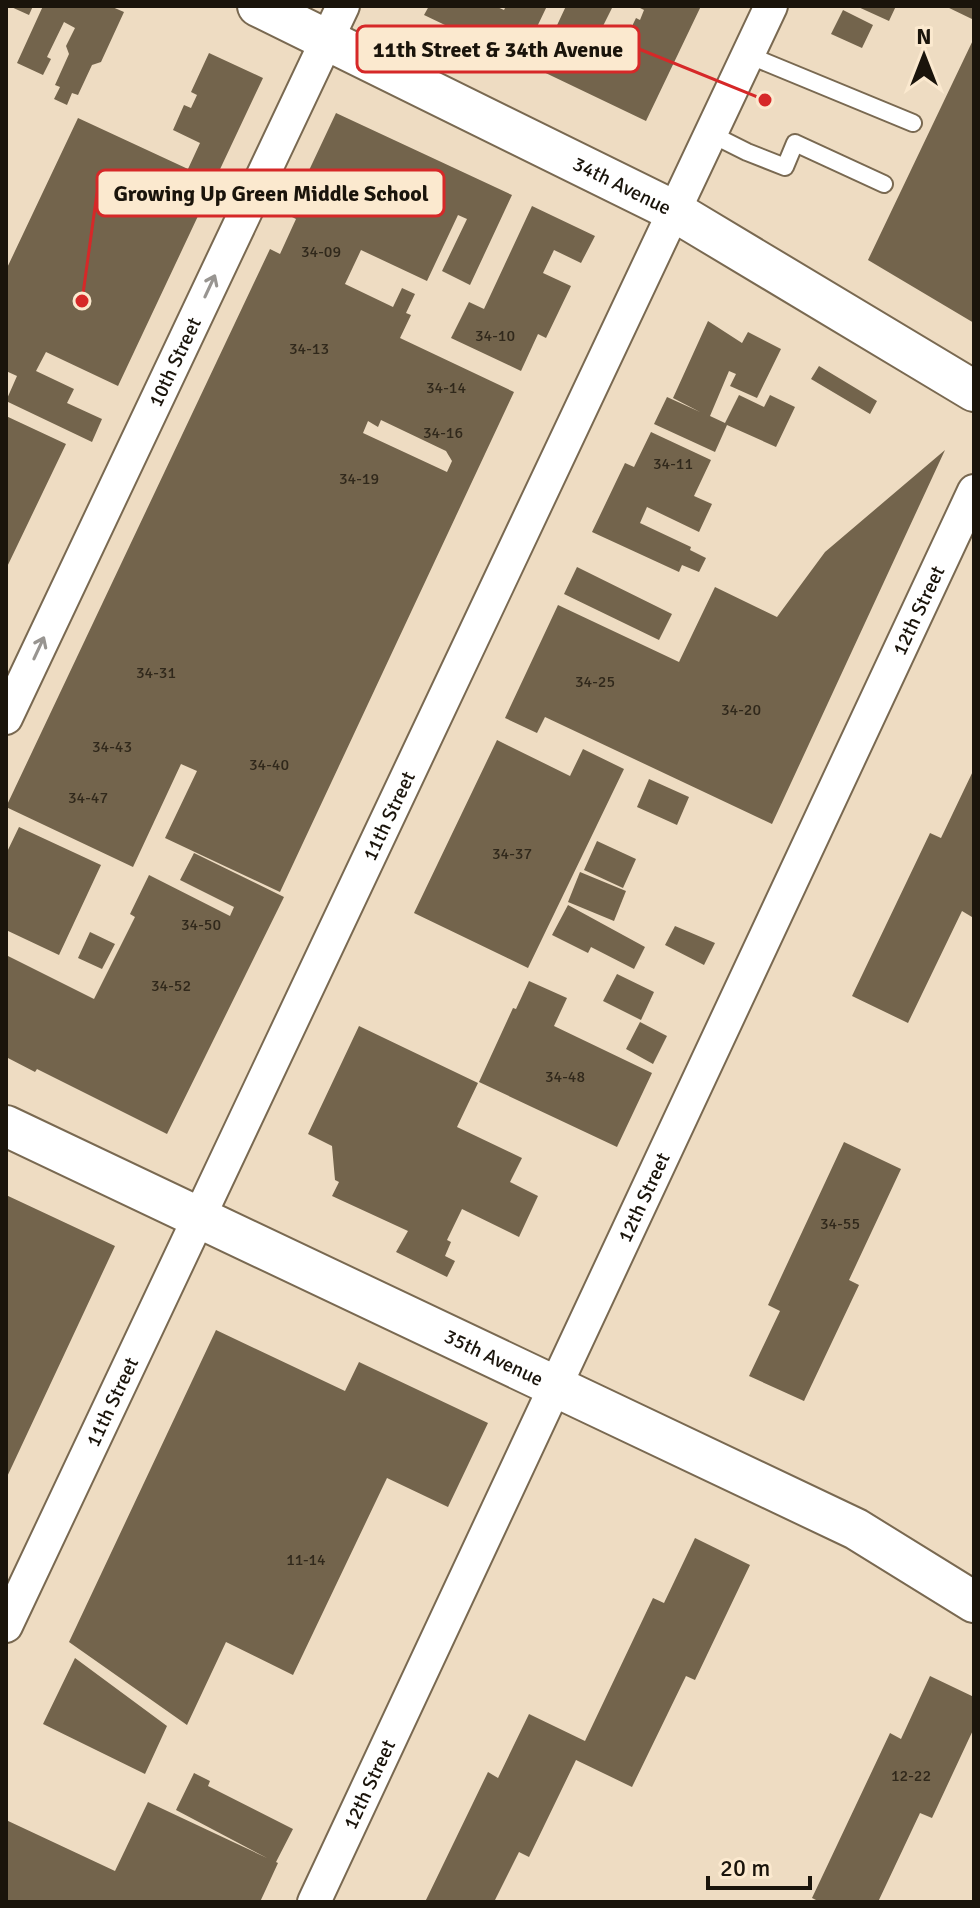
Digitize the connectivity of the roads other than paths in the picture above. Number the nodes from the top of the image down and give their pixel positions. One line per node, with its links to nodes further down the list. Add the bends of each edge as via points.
1 (258, 6): 3 (street, 34th Avenue)
2 (771, 6): 4 (street, 11th Street)
3 (335, 22): 8 (street, 34th Avenue); 11 (street, 10th Street, one-way to 3)
4 (748, 55): 5 (lane); 6 (street, 11th Street)
5 (913, 123)
6 (711, 134): 7 (lane, via 785,167 795,143); 8 (street, 11th Street)
7 (884, 184)
8 (674, 211): 9 (street, 34th Avenue); 13 (street, 11th Street)
9 (974, 391)
10 (974, 491): 14 (street, 12th Street)
11 (6, 718)
12 (6, 1126): 13 (street, 35th Avenue)
13 (199, 1217): 14 (street, 35th Avenue); 16 (street, 11th Street)
14 (557, 1386): 15 (street, 35th Avenue, via 856,1529); 17 (street, 12th Street)
15 (974, 1602)
16 (6, 1626)
17 (314, 1902)

